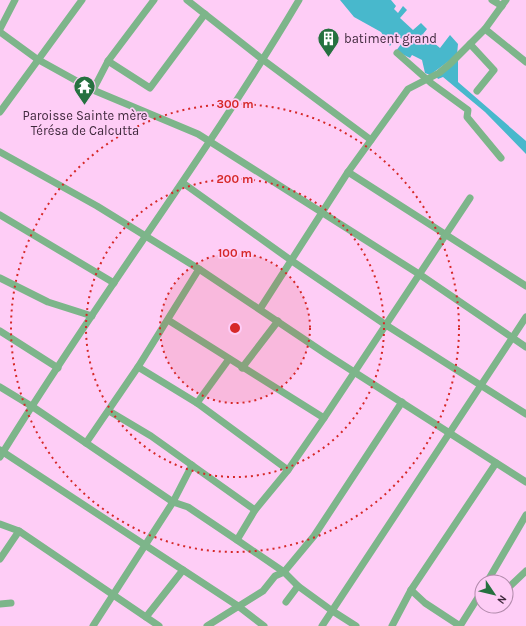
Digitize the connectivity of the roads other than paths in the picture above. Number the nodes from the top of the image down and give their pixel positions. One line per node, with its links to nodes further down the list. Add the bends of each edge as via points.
1 (15, 0): 10 (street)
2 (82, 0): 13 (street)
3 (154, 0): 15 (street)
4 (187, 0): 8 (street)
5 (299, 0): 14 (street)
6 (492, 0): 7 (street)
7 (504, 3): 9 (street)
8 (205, 14): 14 (street); 15 (street, via 150,88)
9 (485, 29): 11 (street); 16 (street)
10 (0, 31): 13 (street)
11 (470, 44): 17 (street, via 450,64); 19 (street, via 494,70)
12 (397, 53): 17 (street)
13 (38, 59): 18 (street); 20 (street)
14 (262, 59): 21 (street); 22 (street)
15 (108, 61): 18 (street)
16 (526, 62)
17 (427, 79): 21 (street, via 408,89); 24 (street, via 468,110 467,117)
18 (93, 90): 22 (street)
19 (477, 91)
20 (0, 112)
21 (372, 140): 25 (street)
22 (209, 141): 26 (street); 28 (street)
23 (0, 152): 31 (street)
24 (501, 158)
25 (348, 172): 28 (street); 30 (street)
26 (183, 183): 31 (street); 32 (street)
27 (470, 198): 30 (street)
28 (322, 214): 32 (street); 34 (street)
29 (0, 215): 36 (street)
30 (445, 235): 34 (street); 37 (street)
31 (146, 236): 33 (street); 36 (street)
32 (292, 261): 38 (street); 43 (street)
33 (200, 269): 38 (street); 41 (street)
34 (419, 274): 43 (street); 45 (street)
35 (0, 278): 39 (street, via 48,302)
36 (114, 282): 39 (street)
37 (526, 286)
38 (260, 309): 42 (street)
39 (92, 316): 49 (street)
40 (526, 317): 45 (street)
41 (168, 320): 47 (street); 48 (street)
42 (278, 321): 50 (street); 51 (street)
43 (386, 325): 51 (street); 52 (street)
44 (0, 331): 49 (street)
45 (511, 338): 46 (street); 52 (street)
46 (526, 347)
47 (229, 359): 50 (street); 55 (street)
48 (138, 367): 55 (street); 57 (street)
49 (58, 368): 56 (street)
50 (242, 368): 59 (street)
51 (355, 371): 54 (street); 59 (street)
52 (480, 385): 58 (street); 60 (street)
53 (0, 387): 56 (street)
54 (402, 402): 60 (street); 77 (street, via 314,536)
55 (197, 403): 65 (street)
56 (33, 407): 61 (street); 62 (street)
57 (109, 411): 61 (street); 64 (street)
58 (526, 414)
59 (324, 418): 65 (street)
60 (449, 432): 63 (street); 88 (street)
61 (86, 443): 67 (street)
62 (1, 453): 73 (street)
63 (496, 463): 66 (street); 81 (street)
64 (192, 465): 67 (street); 68 (street)
65 (288, 470): 68 (street)
66 (526, 482)
67 (174, 502): 72 (street, via 188,508); 73 (street)
68 (255, 510): 72 (street)
69 (526, 515): 78 (street)
70 (0, 524): 71 (street)
71 (19, 531): 74 (street); 82 (street)
72 (237, 540): 77 (street)
73 (145, 547): 75 (street); 82 (street)
74 (0, 559)
75 (183, 570): 87 (street); 89 (street)
76 (526, 571): 79 (street)
77 (284, 572): 80 (street); 87 (street, via 275,576 263,591)
78 (493, 574)
79 (514, 582)
80 (298, 586): 83 (street); 88 (street)
81 (411, 590): 96 (street); 97 (street, via 425,603)
82 (113, 595): 89 (street); 90 (street)
83 (286, 602)
84 (11, 603): 85 (street)
85 (0, 604)
86 (474, 604): 97 (street)
87 (238, 606): 92 (street); 93 (street)
88 (331, 610): 94 (street); 95 (street)
89 (146, 617): 91 (street)
90 (93, 626)
91 (159, 626)
92 (207, 626)
93 (264, 626)
94 (322, 626)
95 (356, 626)
96 (392, 626)
97 (460, 626)

